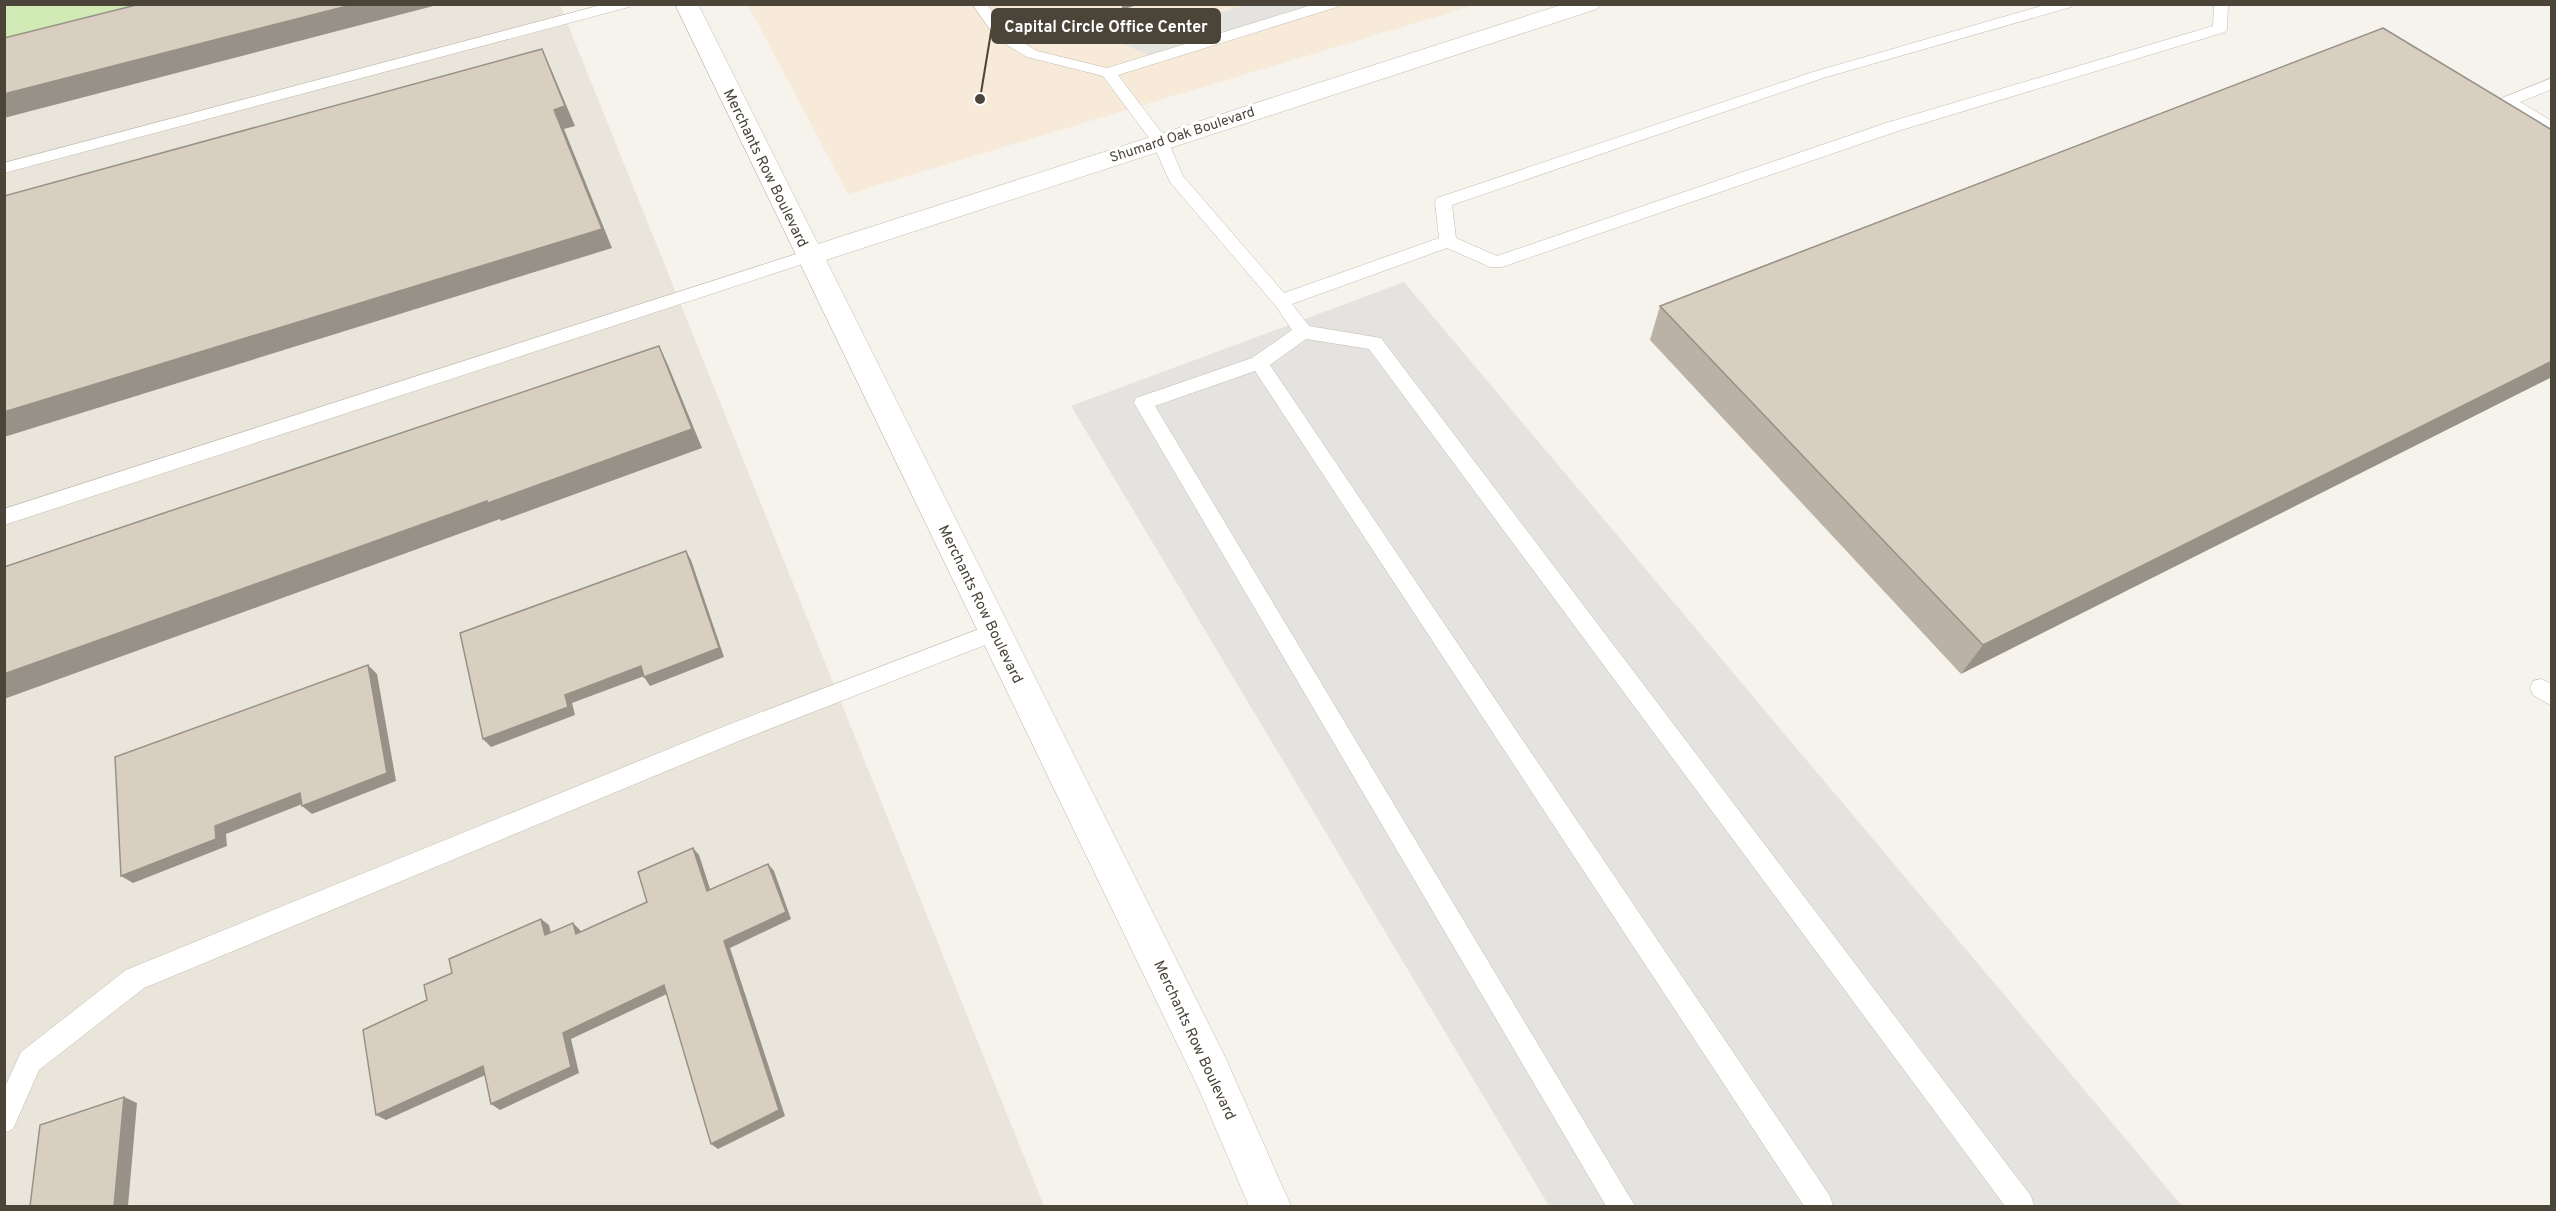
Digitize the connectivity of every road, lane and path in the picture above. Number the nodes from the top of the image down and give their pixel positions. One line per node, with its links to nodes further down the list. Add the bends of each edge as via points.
1 (624, 4): 14 (lane)
2 (686, 4): 16 (street, Merchants Row Boulevard)
3 (979, 4): 10 (lane, via 1002,36 1032,54)
4 (1332, 4): 10 (lane)
5 (1589, 4): 9 (street, Shumard Oak Boulevard)
6 (1609, 4): 9 (street, Shumard Oak Boulevard)
7 (2066, 4): 15 (lane, via 1818,75 1443,202)
8 (2221, 4): 15 (lane, via 2220,29 1892,128 1496,263)
9 (1557, 15): 13 (street, Shumard Oak Boulevard)
10 (1108, 73): 13 (lane)
11 (2552, 83): 12 (lane, via 2508,101)
12 (2552, 128)
13 (1160, 141): 16 (street, Shumard Oak Boulevard); 17 (lane, via 1176,178)
14 (4, 168)
15 (1448, 241): 17 (lane)
16 (809, 256): 20 (lane); 21 (street, Merchants Row Boulevard)
17 (1281, 301): 18 (lane)
18 (1303, 332): 19 (lane); 26 (lane, via 1375,344)
19 (1259, 363): 24 (lane, via 1143,403); 25 (lane)
20 (4, 517)
21 (995, 633): 22 (lane, via 733,733 135,979 30,1062); 23 (street, Merchants Row Boulevard, via 1212,1073)
22 (4, 1120)
23 (1270, 1206)
24 (1621, 1206)
25 (1820, 1206)
26 (2021, 1206)

